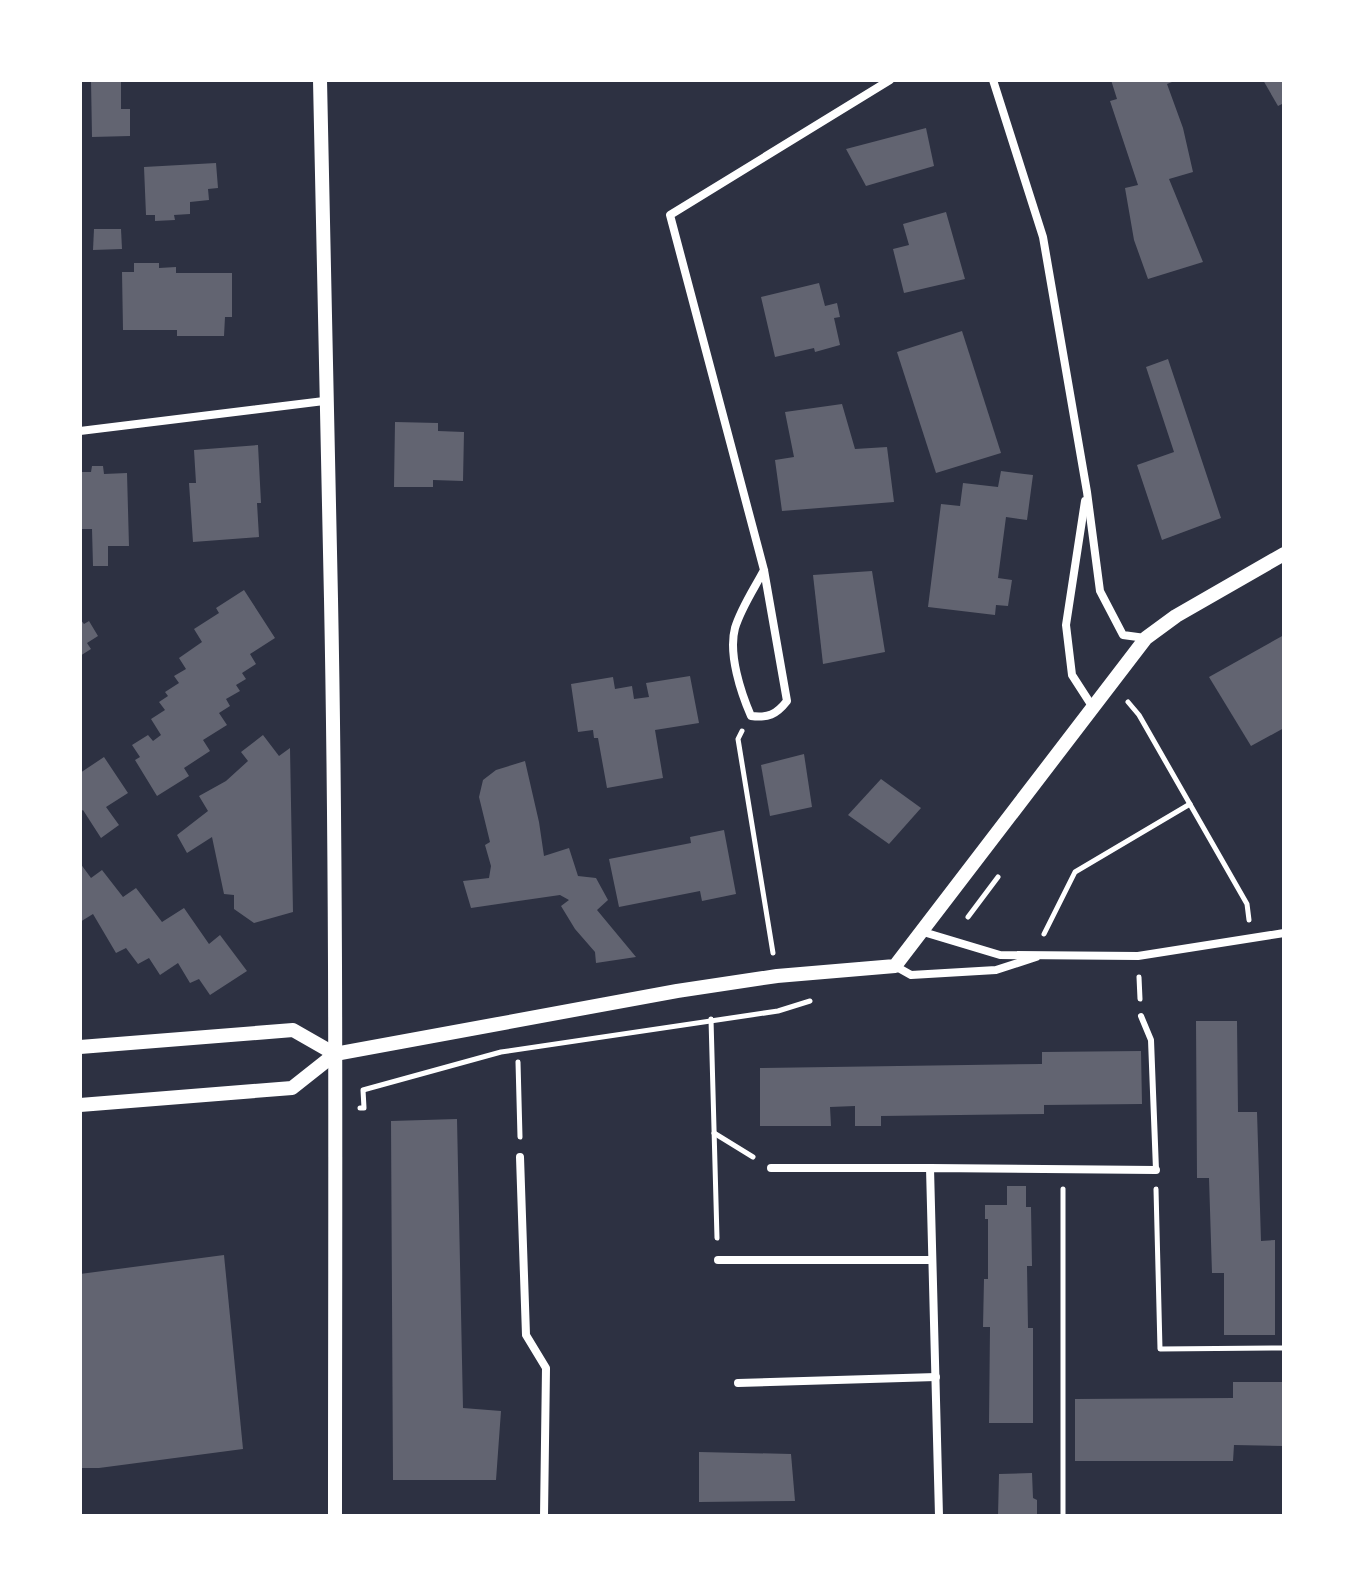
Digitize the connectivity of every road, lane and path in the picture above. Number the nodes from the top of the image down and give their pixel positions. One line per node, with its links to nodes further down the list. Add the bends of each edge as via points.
1 (320, 80): 4 (street)
2 (890, 80): 8 (street, via 670,215)
3 (993, 80): 6 (street, via 1043,237)
4 (324, 401): 5 (street); 25 (street)
5 (80, 431)
6 (1087, 492): 9 (street, via 1100,591 1123,635); 11 (street, via 1066,625 1072,675)
7 (1284, 554): 9 (street)
8 (764, 570): 12 (street, via 734,631 735,657); 12 (street, via 787,701 767,717)
9 (1146, 638): 11 (street)
10 (1128, 702): 13 (path)
11 (1092, 706): 14 (street)
12 (751, 716): 20 (path, via 738,739)
13 (1190, 804): 16 (path, via 1247,904); 17 (path, via 1075,872 1044,932)
14 (920, 931): 17 (street, via 1000,955); 19 (street)
15 (1284, 933): 16 (street)
16 (1252, 937): 18 (street)
17 (1044, 954): 18 (street); 19 (street, via 996,970 911,975)
18 (1138, 956): 22 (path)
19 (895, 966): 20 (street)
20 (777, 976): 25 (street)
21 (804, 1002): 23 (path, via 778,1011)
22 (1141, 1016): 34 (lane, via 1151,1040)
23 (711, 1019): 28 (path, via 501,1052 363,1090 364,1108); 29 (path)
24 (80, 1047): 25 (street, via 293,1030)
25 (335, 1054): 27 (street, via 292,1088); 28 (street)
26 (518, 1062): 30 (path)
27 (80, 1105)
28 (335, 1109): 40 (street)
29 (714, 1133): 31 (path); 35 (path)
30 (520, 1157): 41 (street, via 526,1335 546,1368)
31 (771, 1168): 32 (street)
32 (930, 1168): 33 (street); 36 (street)
33 (1064, 1169): 34 (street); 43 (path)
34 (1156, 1170): 37 (path, via 1160,1349)
35 (718, 1260): 36 (street)
36 (932, 1260): 38 (street)
37 (1284, 1348)
38 (936, 1377): 39 (street); 42 (street)
39 (738, 1383)
40 (335, 1516)
41 (544, 1516)
42 (939, 1516)
43 (1063, 1516)

